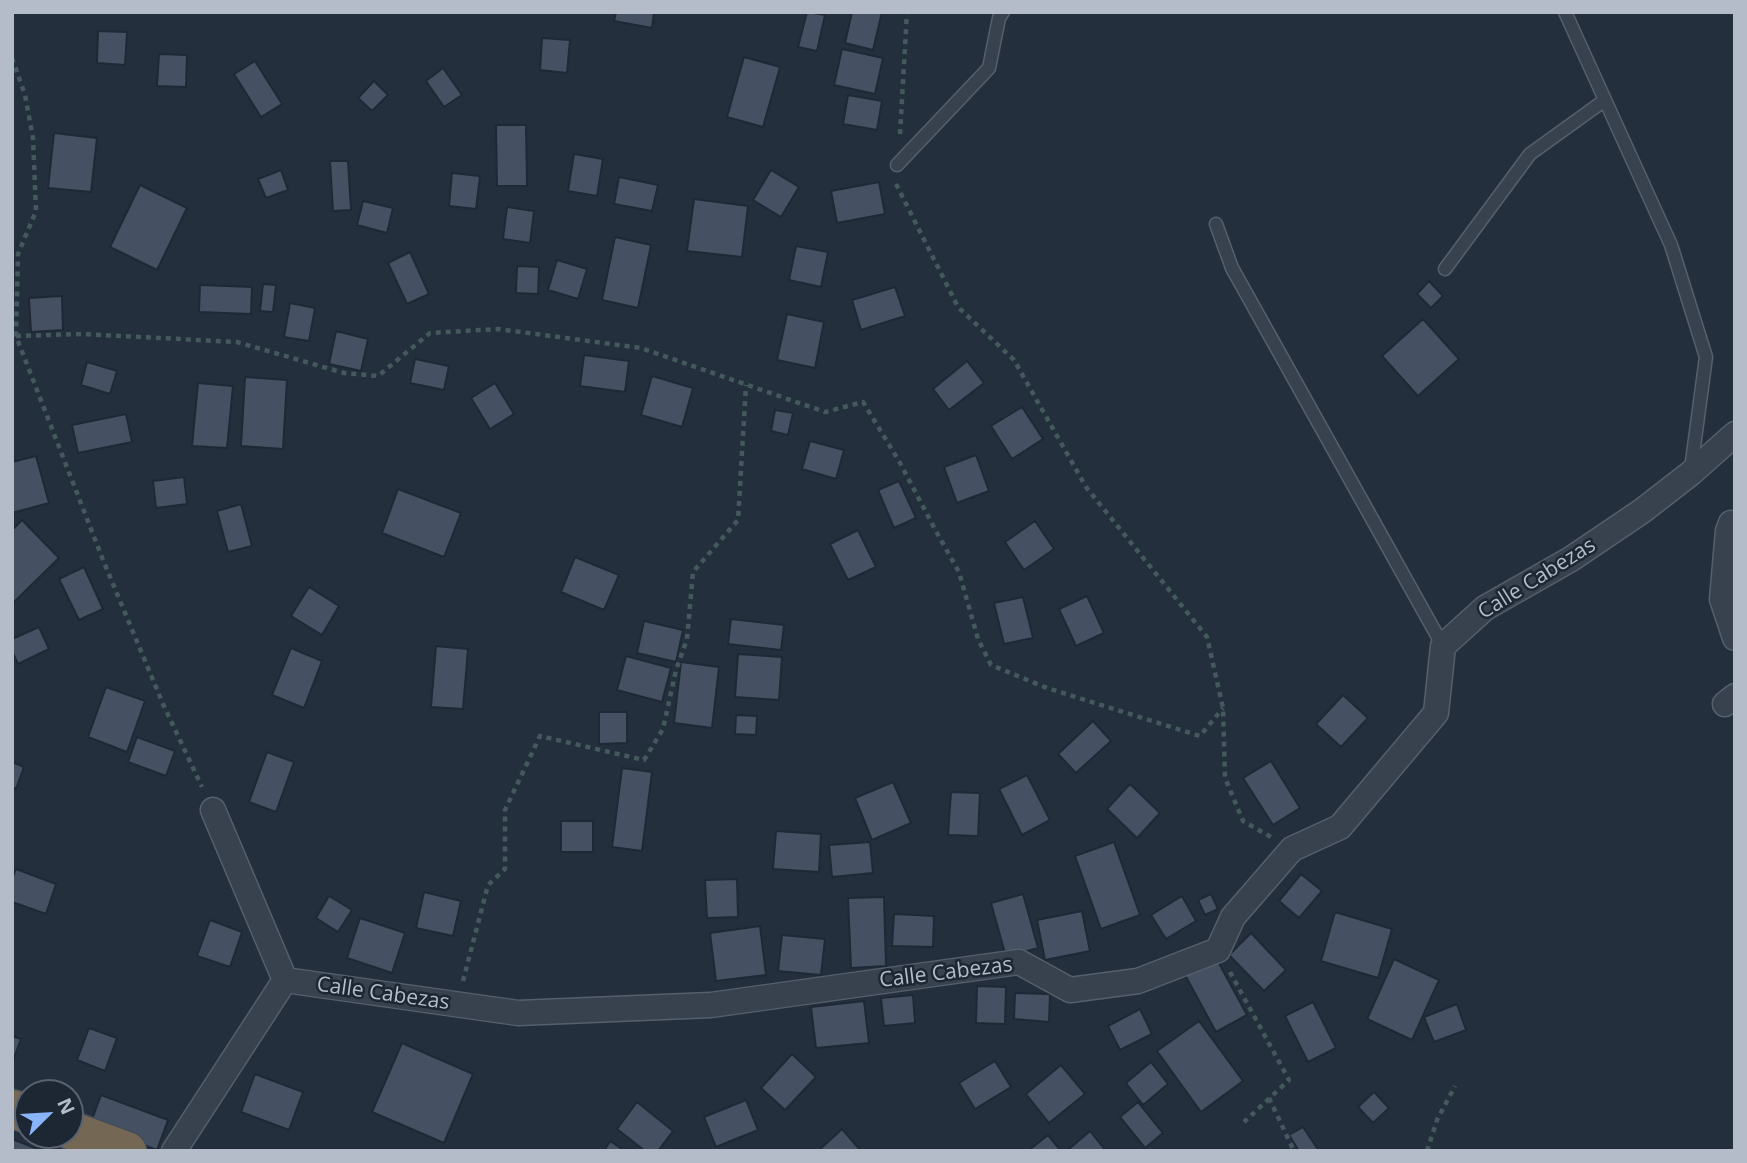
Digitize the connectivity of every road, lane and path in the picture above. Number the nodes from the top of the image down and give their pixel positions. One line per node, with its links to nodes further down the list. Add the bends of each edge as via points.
1 (907, 12): 6 (path)
2 (1003, 12): 6 (lane, via 989,68)
3 (1565, 12): 5 (lane)
4 (12, 58): 9 (path, via 33,138 36,211 18,254)
5 (1605, 100): 8 (lane, via 1530,154); 12 (lane, via 1671,245 1706,357)
6 (897, 165): 16 (path, via 896,184 958,307 1014,360 1086,487 1207,637)
7 (1216, 224): 15 (lane, via 1232,268)
8 (1445, 270)
9 (16, 336): 10 (path, via 80,334 237,342 344,373 378,376 430,333 498,329 641,348); 17 (path, via 103,560)
10 (746, 384): 16 (path, via 825,412 863,402 959,572 978,639 991,665 1046,688 1199,736); 21 (path, via 738,520 693,572 687,639 663,729 644,760 540,736 505,810 505,869 488,885)
11 (1735, 434): 12 (street, Calle Cabezas)
12 (1691, 473): 15 (street, Calle Cabezas, via 1572,559 1485,608)
13 (1731, 523): 14 (street, via 1722,599)
14 (1735, 638)
15 (1443, 646): 18 (street, via 1436,713 1340,827)
16 (1223, 708): 18 (path, via 1225,778 1243,821)
17 (213, 810): 20 (street)
18 (1292, 849): 19 (street, via 1233,916)
19 (1218, 950): 21 (street, Calle Cabezas, via 1138,981 1070,990 1019,962 711,1005 518,1013); 23 (path, via 1289,1080)
20 (285, 980): 21 (street, Calle Cabezas); 27 (street)
21 (457, 1006)
22 (1455, 1086): 29 (path)
23 (1269, 1098): 24 (path); 28 (path)
24 (1244, 1122)
25 (84, 1135): 26 (highway)
26 (127, 1151)
27 (174, 1151)
28 (1294, 1151)
29 (1426, 1151)

